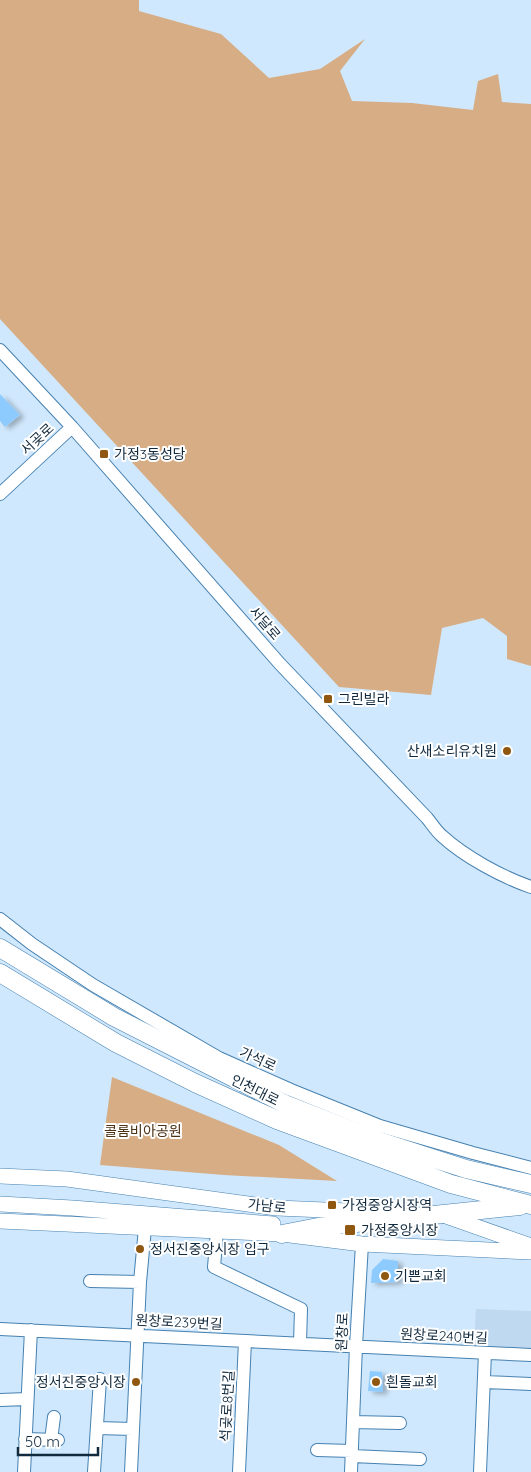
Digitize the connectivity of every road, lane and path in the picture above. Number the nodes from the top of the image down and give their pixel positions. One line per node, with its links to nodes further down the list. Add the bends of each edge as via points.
1 (0, 350): 2 (street, 서달로)
2 (72, 427): 3 (street, 서곶로); 4 (street, 서달로, via 280,664 441,836 467,855)
3 (0, 494)
4 (531, 887)
5 (0, 919): 12 (street, 가석로, via 93,985 219,1058 380,1126)
6 (0, 933): 9 (highway)
7 (0, 948): 9 (highway, 인천대로)
8 (0, 973): 11 (highway, 인천대로)
9 (44, 976): 15 (highway, 인천대로, via 114,1017 287,1105 388,1144 466,1169)
10 (0, 987): 11 (highway)
11 (116, 1043): 17 (highway, 인천대로, via 277,1120 451,1184)
12 (531, 1168)
13 (0, 1176): 14 (main road, 가남로)
14 (71, 1180): 18 (main road, via 82,1195); 19 (main road, 가남로, via 277,1208)
15 (531, 1184)
16 (0, 1204): 18 (main road)
17 (531, 1205): 19 (highway)
18 (72, 1208): 22 (main road)
19 (444, 1215): 22 (highway); 26 (main road, 가남로)
20 (0, 1221): 21 (main road, 가남로)
21 (145, 1228): 23 (main road, 가남로); 29 (street)
22 (318, 1228): 24 (highway)
23 (217, 1231): 24 (main road, 가남로); 34 (street, via 214,1267 301,1308)
24 (282, 1234): 25 (main road, 가남로)
25 (362, 1244): 27 (main road, 가남로); 35 (street, 원창로)
26 (531, 1246)
27 (531, 1252)
28 (90, 1281): 29 (street)
29 (140, 1282): 32 (street)
30 (0, 1329): 31 (street, 원창로239번길)
31 (31, 1330): 32 (street, 원창로239번길); 42 (street)
32 (137, 1336): 33 (street, 원창로239번길); 47 (street)
33 (245, 1341): 34 (street, 원창로239번길); 55 (street, 석곶로8번길)
34 (300, 1343): 35 (street, 원창로239번길)
35 (356, 1346): 36 (street, 원창로240번길); 44 (street, 원창로)
36 (485, 1353): 37 (street, 원창로240번길); 39 (street)
37 (531, 1355)
38 (100, 1379): 46 (street)
39 (484, 1382): 40 (street); 57 (street)
40 (531, 1384)
41 (0, 1400): 42 (street)
42 (27, 1400): 48 (street)
43 (54, 1417): 48 (street, via 54,1440)
44 (353, 1422): 45 (street); 50 (street, 원창로)
45 (400, 1423)
46 (97, 1428): 47 (street); 53 (street)
47 (133, 1429): 54 (street)
48 (25, 1440): 52 (street)
49 (317, 1450): 50 (street)
50 (352, 1453): 51 (street); 56 (street, 원창로)
51 (420, 1459)
52 (24, 1472)
53 (94, 1472)
54 (131, 1472)
55 (239, 1472)
56 (351, 1472)
57 (480, 1472)

